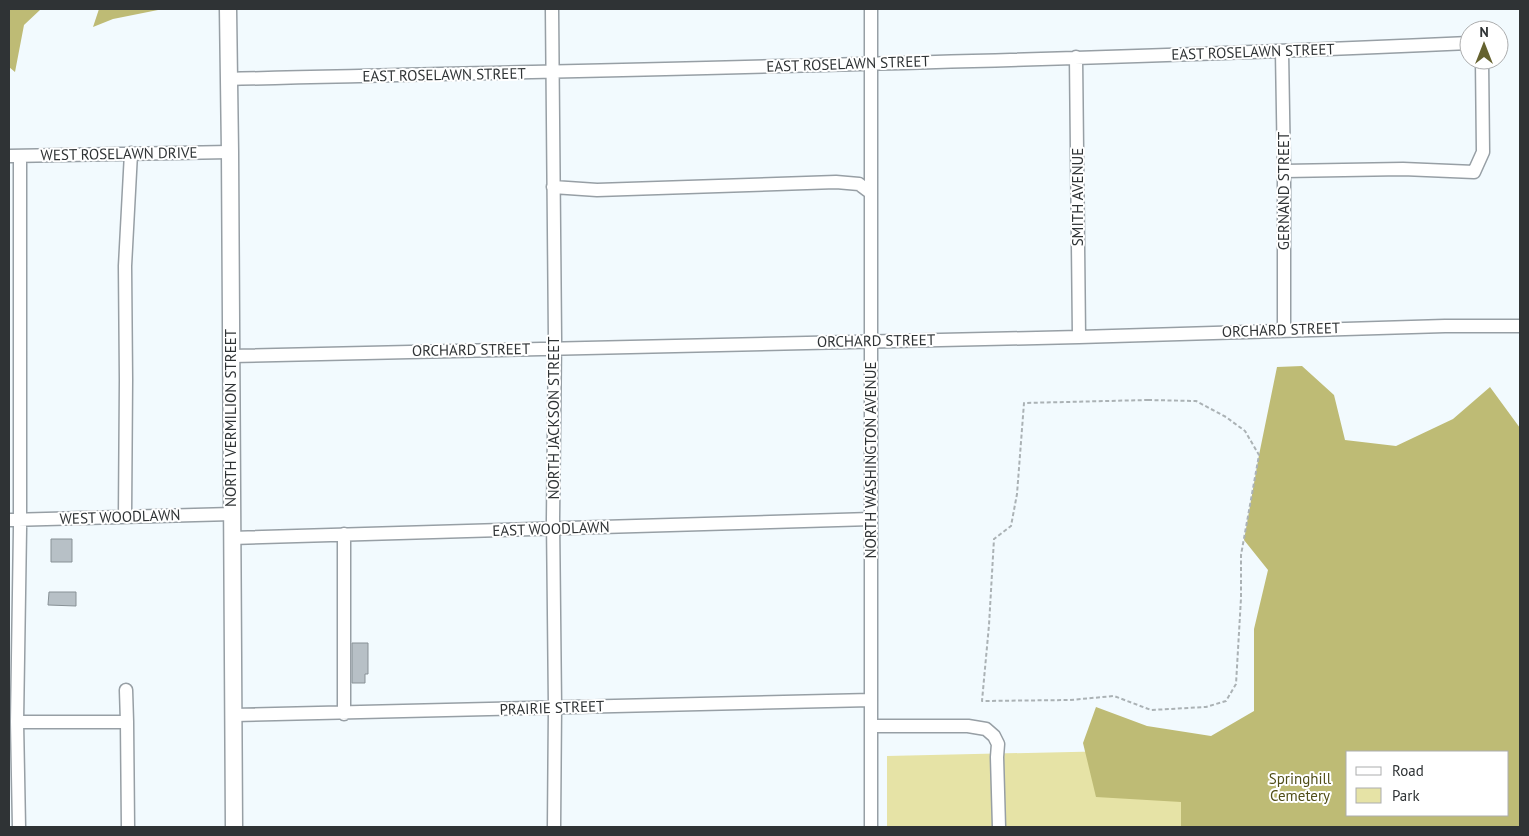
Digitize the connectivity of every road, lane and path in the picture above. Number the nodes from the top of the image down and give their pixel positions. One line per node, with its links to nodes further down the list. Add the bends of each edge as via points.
1 (228, 9): 10 (main road, NORTH VERMILION STREET)
2 (552, 9): 9 (street, NORTH JACKSON STREET)
3 (871, 9): 7 (street, NORTH WASHINGTON AVENUE)
4 (1459, 43): 5 (street, EAST ROSELAWN STREET)
5 (1282, 52): 6 (street, EAST ROSELAWN STREET); 14 (street, GERNAND STREET)
6 (1076, 58): 7 (street, EAST ROSELAWN STREET); 19 (street, SMITH AVENUE)
7 (871, 63): 9 (street, EAST ROSELAWN STREET); 16 (street, NORTH WASHINGTON AVENUE)
8 (1482, 70): 14 (street, via 1483,152 1474,172 1403,169)
9 (552, 72): 10 (street, EAST ROSELAWN STREET); 15 (street, NORTH JACKSON STREET)
10 (228, 79): 11 (main road, NORTH VERMILION STREET)
11 (230, 152): 12 (street, WEST ROSELAWN DRIVE); 22 (main road, NORTH VERMILION STREET)
12 (132, 153): 13 (street, WEST ROSELAWN DRIVE); 25 (street, via 125,266)
13 (14, 156): 27 (street)
14 (1284, 171): 18 (street, GERNAND STREET)
15 (553, 187): 16 (street, via 598,190 836,182 859,184); 21 (street, NORTH JACKSON STREET)
16 (871, 193): 20 (street, NORTH WASHINGTON AVENUE)
17 (1520, 326): 18 (street, ORCHARD STREET)
18 (1284, 330): 19 (street, ORCHARD STREET)
19 (1079, 337): 20 (street, ORCHARD STREET)
20 (871, 341): 21 (street, ORCHARD STREET); 26 (street, NORTH WASHINGTON AVENUE)
21 (555, 348): 22 (street, ORCHARD STREET); 28 (street, NORTH JACKSON STREET)
22 (231, 356): 24 (main road, NORTH VERMILION STREET)
23 (1148, 400): 23 (path, via 1196,401 1245,431 1259,454 1241,555 1236,684 1226,701 1206,708 1151,710 1114,696 1070,700 982,700 994,539 1011,526 1017,494 1024,403)
24 (232, 514): 25 (street, WEST WOODLAWN); 30 (main road, NORTH VERMILION STREET)
25 (125, 517): 27 (street, WEST WOODLAWN)
26 (871, 519): 28 (street, EAST WOODLAWN); 32 (street, NORTH WASHINGTON AVENUE)
27 (14, 520): 36 (street)
28 (553, 529): 29 (street, EAST WOODLAWN); 33 (street, NORTH JACKSON STREET)
29 (344, 534): 30 (street, EAST WOODLAWN); 34 (street)
30 (232, 538): 35 (main road, NORTH VERMILION STREET)
31 (126, 690): 37 (street)
32 (871, 700): 33 (street, PRAIRIE STREET); 38 (street, NORTH WASHINGTON AVENUE)
33 (555, 708): 34 (street, PRAIRIE STREET); 42 (street, NORTH JACKSON STREET)
34 (344, 714): 35 (street, PRAIRIE STREET)
35 (234, 715): 41 (main road, NORTH VERMILION STREET)
36 (17, 722): 37 (street); 39 (street)
37 (127, 722): 40 (street)
38 (871, 726): 43 (street, NORTH WASHINGTON AVENUE); 44 (street, via 968,726 986,729 998,744)
39 (19, 827)
40 (128, 827)
41 (234, 827)
42 (554, 827)
43 (871, 827)
44 (1000, 827)

